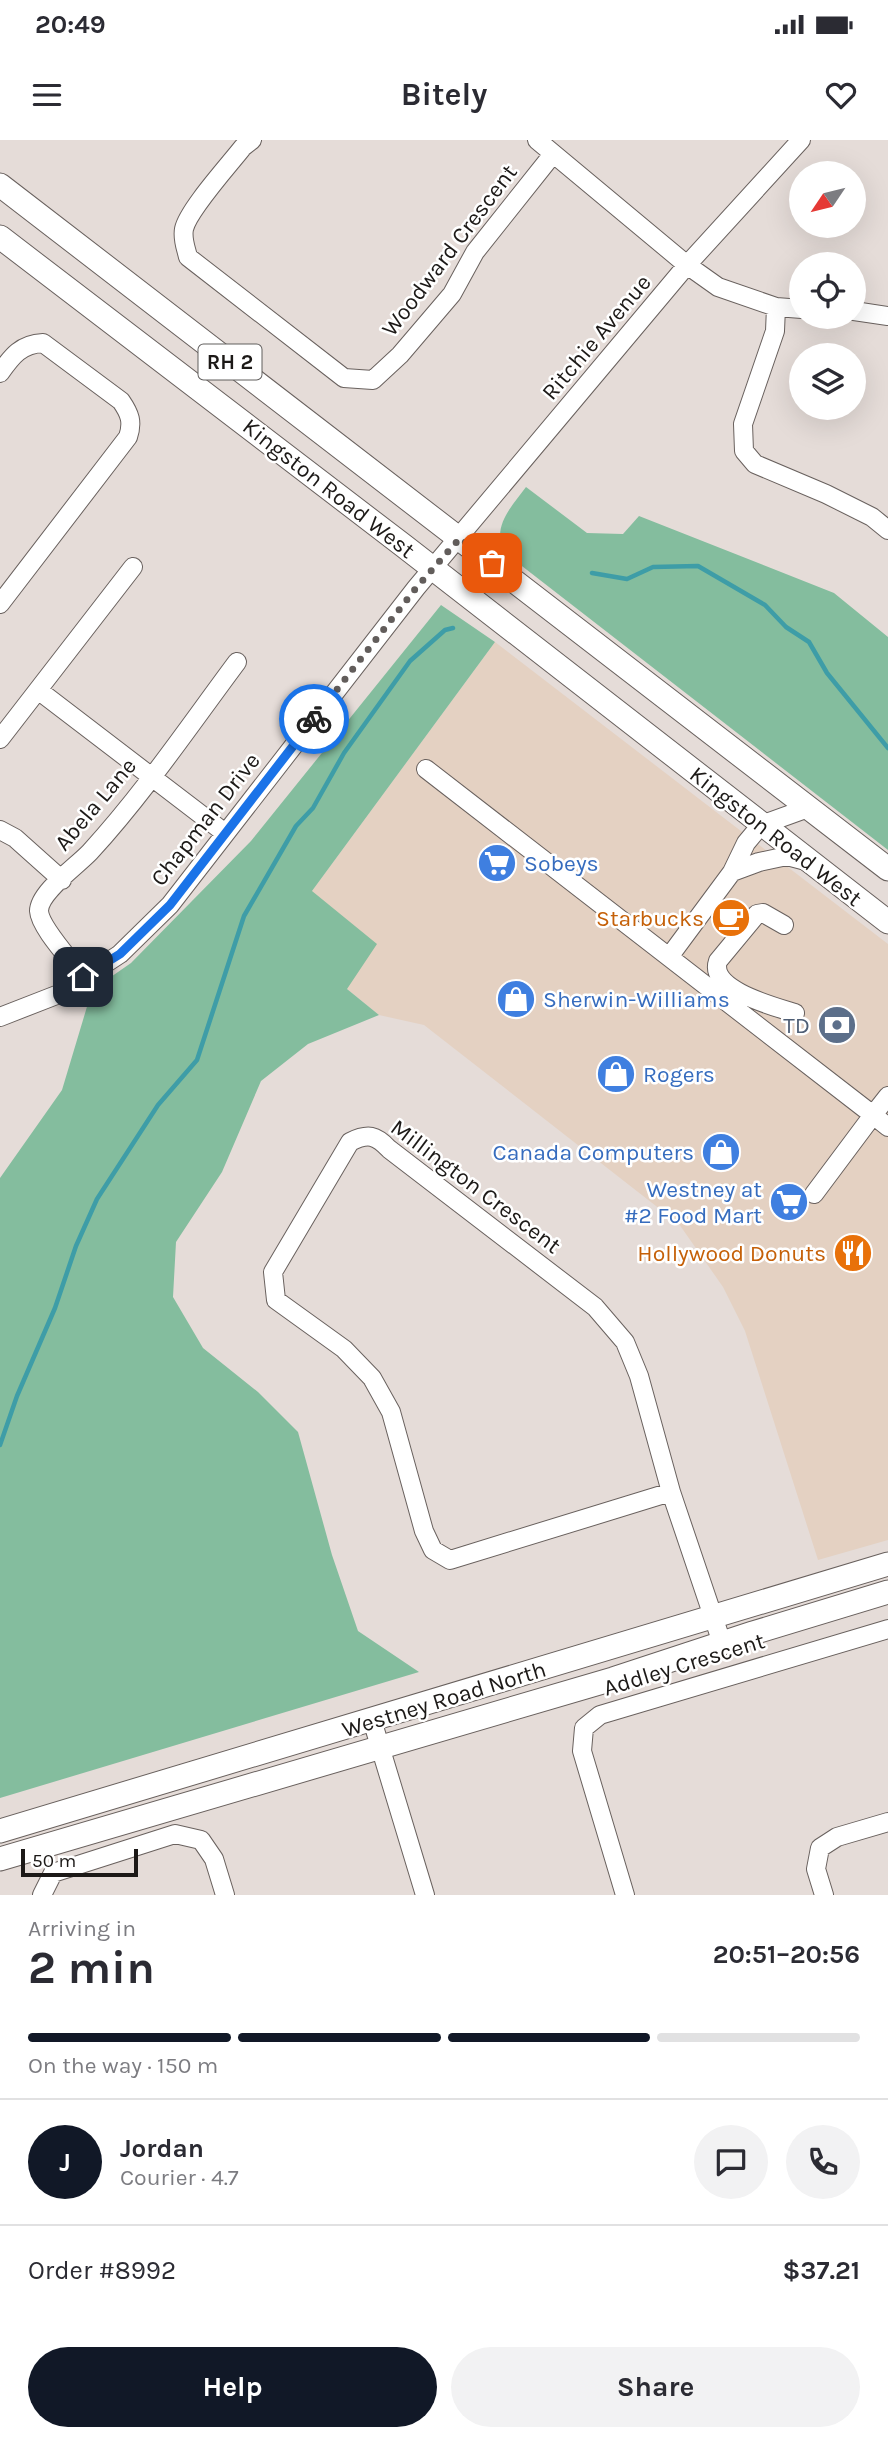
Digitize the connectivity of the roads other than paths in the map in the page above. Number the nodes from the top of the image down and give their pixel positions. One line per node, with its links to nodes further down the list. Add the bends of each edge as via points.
1 (252, 140): 4 (street, Woodward Crescent, via 184,228 188,257 344,378 373,380 452,294 475,251)
2 (537, 140): 4 (street)
3 (800, 140): 7 (street, Ritchie Avenue)
4 (553, 154): 7 (street)
5 (0, 185): 14 (main road, Kingston Road West / RH 2)
6 (0, 237): 16 (main road, Kingston Road West / RH 2)
7 (687, 265): 8 (street, via 718,287); 14 (street, Ritchie Avenue)
8 (776, 307): 9 (street); 13 (street, via 775,331 743,424 744,451 755,464 827,494)
9 (789, 308)
10 (866, 313): 11 (street)
11 (888, 316)
12 (0, 373): 17 (street, via 15,352 43,343 121,401 132,424 128,437)
13 (888, 530)
14 (460, 538): 16 (street, Ritchie Avenue); 23 (main road, Kingston Road West / RH 2)
15 (133, 567): 19 (street)
16 (433, 569): 24 (main road, Kingston Road West / RH 2); 26 (street, Chapman Drive)
17 (0, 604)
18 (237, 662): 22 (street, Abela Lane)
19 (38, 690): 20 (street); 22 (street)
20 (0, 740)
21 (426, 769): 33 (street)
22 (151, 776): 26 (street); 30 (street, Abela Lane)
23 (808, 808): 24 (street); 28 (main road, Kingston Road West / RH 2)
24 (761, 825): 27 (main road, Kingston Road West / RH 2); 29 (street, via 743,847)
25 (0, 830): 30 (street)
26 (225, 833): 34 (street, Chapman Drive, via 157,918 120,954)
27 (809, 862): 29 (street, via 787,856); 31 (main road, Kingston Road West / RH 2)
28 (888, 869)
29 (732, 872): 33 (street)
30 (62, 880): 34 (street, Abela Lane, via 47,893 39,913)
31 (888, 922)
32 (784, 925): 35 (street, via 757,914 716,967 718,974 746,997)
33 (669, 957): 38 (street)
34 (83, 977): 36 (street, Chapman Drive, via 59,994)
35 (795, 1013)
36 (0, 1017)
37 (888, 1097): 38 (street)
38 (873, 1115): 39 (street); 40 (street)
39 (888, 1127)
40 (814, 1194)
41 (671, 1492): 41 (street, Millington Crescent, via 639,1376 625,1342 595,1307 380,1139 363,1135 351,1142 273,1272 275,1300 344,1349 372,1378 391,1412 433,1550 450,1560); 46 (street, Millington Crescent)
42 (888, 1564): 43 (main road, Westney Road North)
43 (844, 1578): 45 (main road); 46 (main road, Westney Road North)
44 (888, 1592): 45 (main road, Westney Road North)
45 (852, 1603): 48 (main road, Westney Road North)
46 (713, 1617): 48 (street, Millington Crescent); 49 (main road, Westney Road North)
47 (888, 1629): 57 (street, Addley Crescent, via 600,1714 584,1728 582,1751)
48 (722, 1643): 50 (main road, Westney Road North)
49 (372, 1720): 50 (street); 52 (main road, Westney Road North)
50 (381, 1746): 53 (main road, Westney Road North); 56 (street)
51 (888, 1822): 58 (street, via 837,1837 820,1848 816,1869)
52 (0, 1832)
53 (0, 1859)
54 (42, 1895): 55 (street, via 53,1873 175,1834 201,1840 215,1860)
55 (225, 1895)
56 (425, 1895)
57 (625, 1895)
58 (824, 1895)

